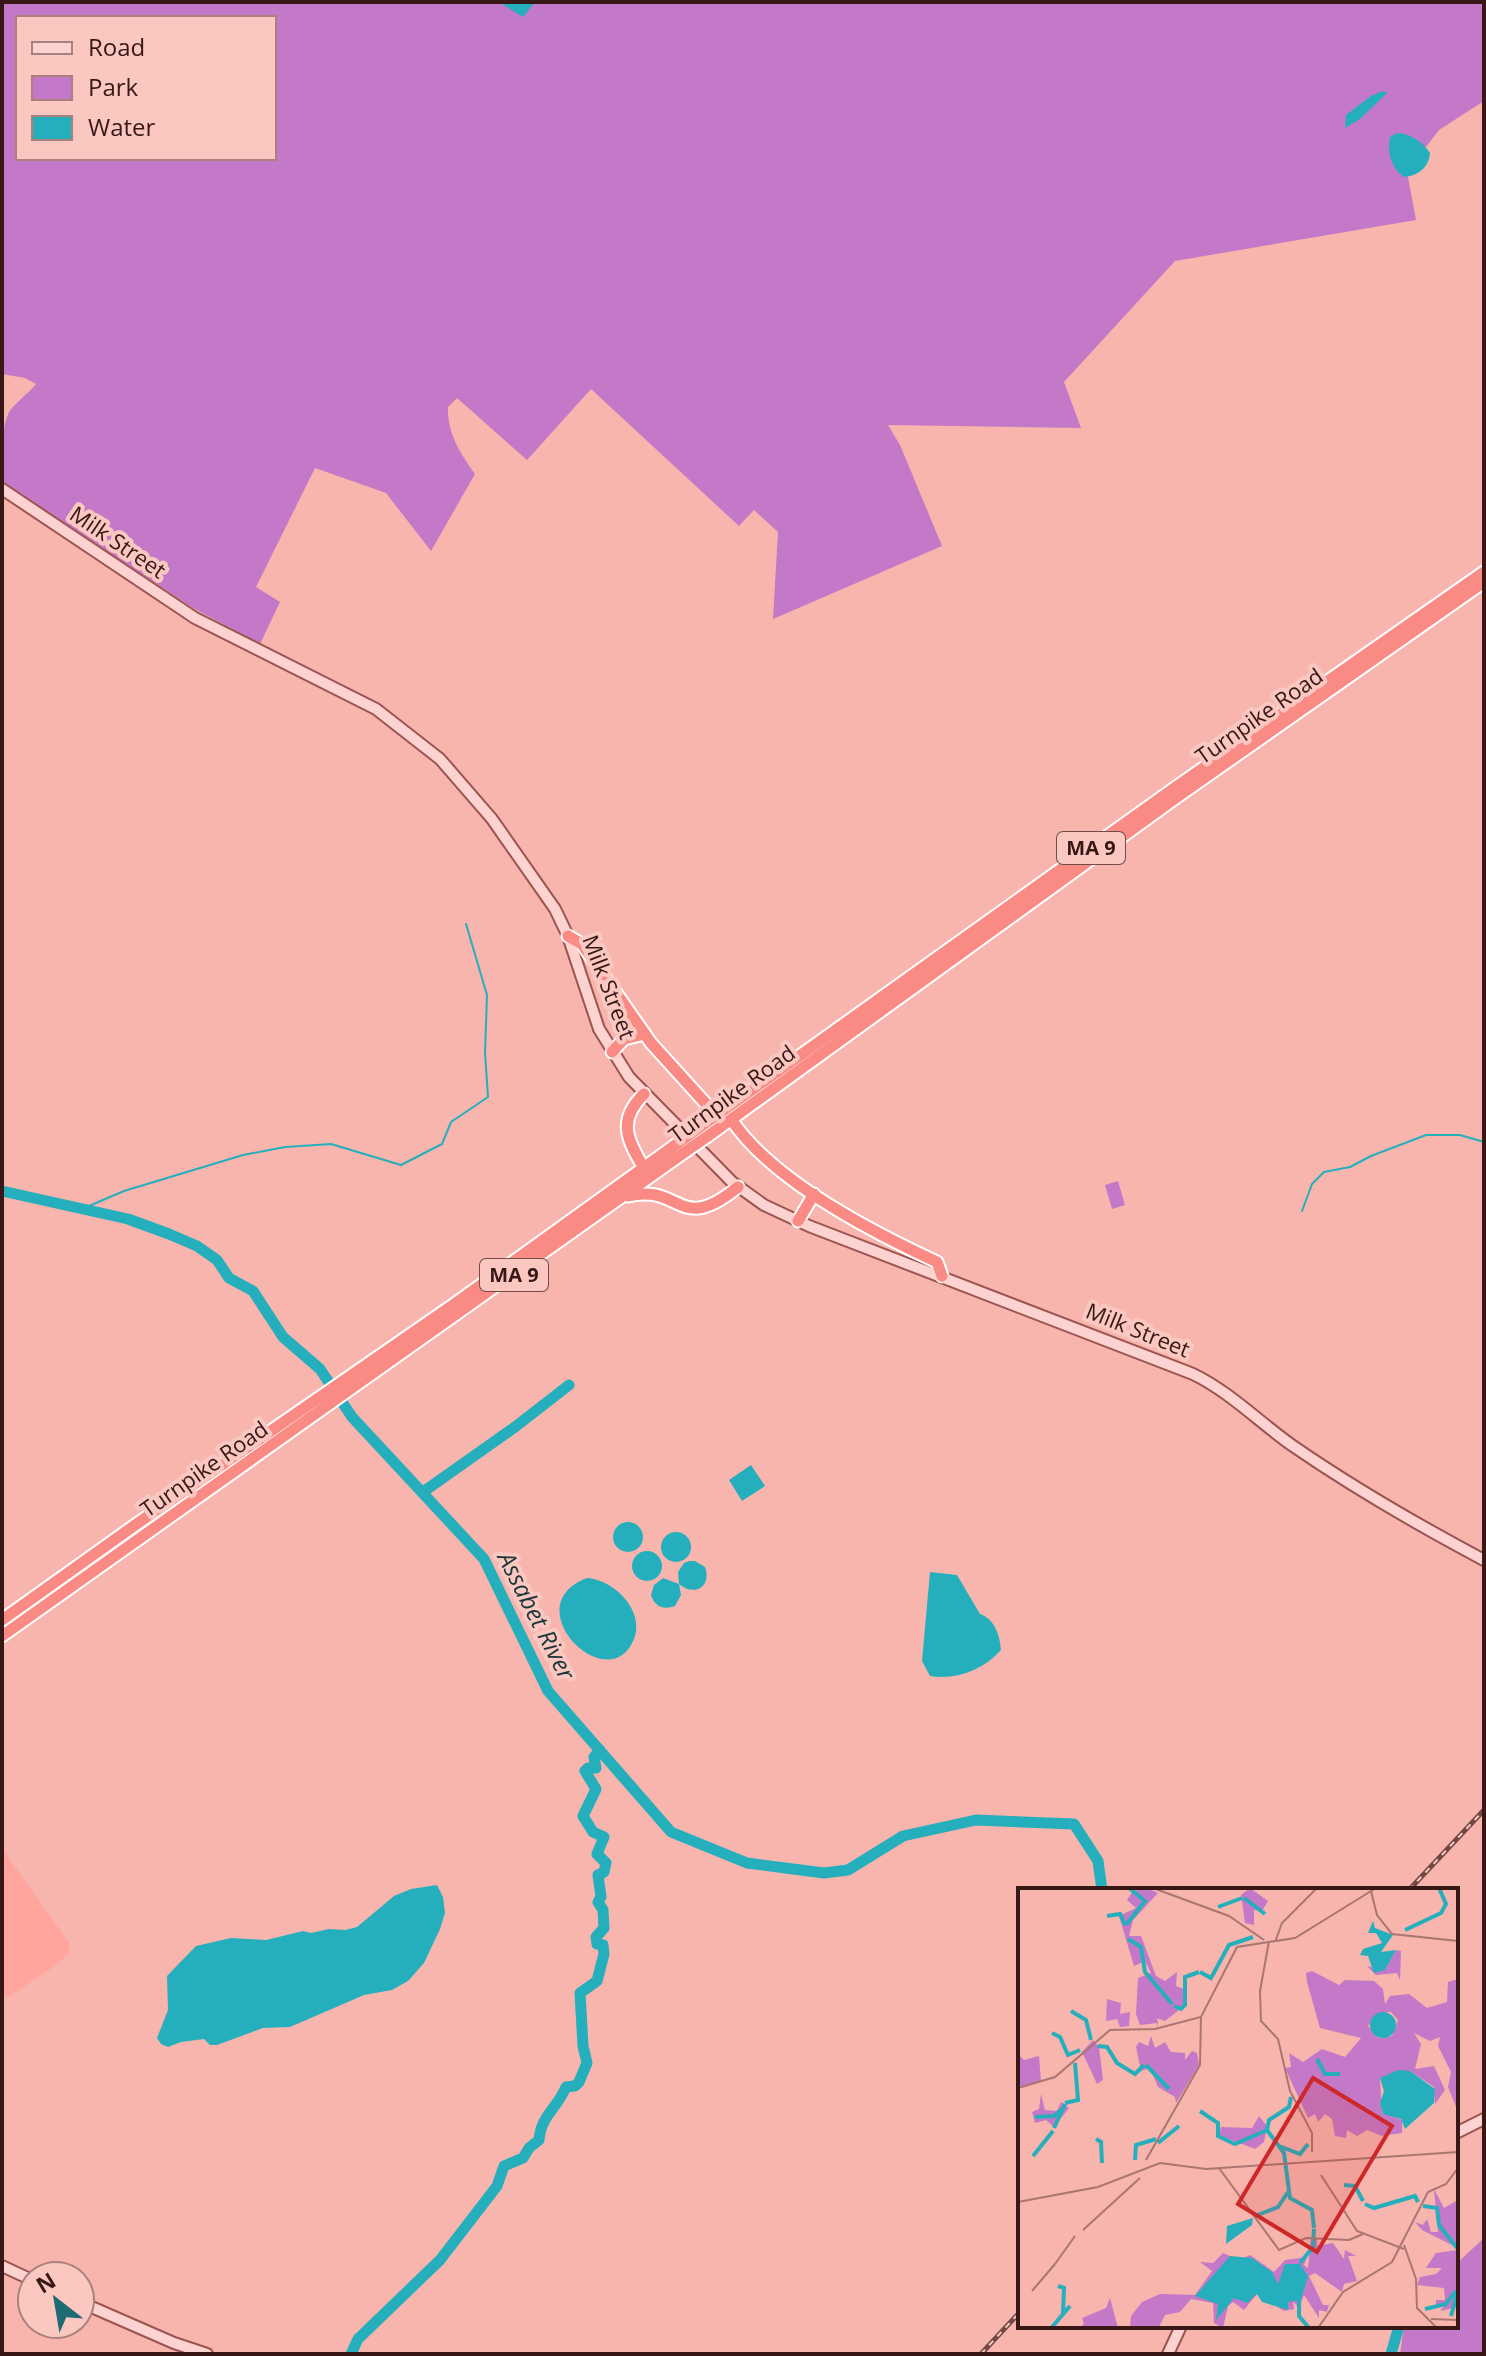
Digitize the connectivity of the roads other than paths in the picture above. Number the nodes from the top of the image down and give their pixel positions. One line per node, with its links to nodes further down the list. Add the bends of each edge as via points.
1 (2, 489): 4 (main road, Milk Street, via 195,618 346,693 409,732 476,798 542,889)
2 (1484, 572): 8 (highway, Turnpike Road / MA 9)
3 (1484, 582): 9 (highway, Turnpike Road / MA 9)
4 (568, 936): 5 (highway, via 582,944); 6 (main road, Milk Street, via 594,1017)
5 (645, 1034): 6 (highway, via 624,1039); 8 (highway)
6 (612, 1052): 7 (main road, Milk Street)
7 (644, 1094): 13 (highway, via 631,1110 626,1129); 14 (main road, Milk Street)
8 (717, 1116): 10 (highway, Turnpike Road / MA 9)
9 (731, 1119): 10 (highway, Turnpike Road / MA 9); 15 (highway, via 754,1147)
10 (704, 1131): 11 (highway, Turnpike Road / MA 9, bridge)
11 (678, 1150): 12 (highway, Turnpike Road / MA 9); 13 (highway, Turnpike Road / MA 9)
12 (665, 1167): 16 (highway, Turnpike Road / MA 9); 17 (highway, via 661,1183)
13 (644, 1168): 20 (highway, Turnpike Road / MA 9)
14 (738, 1187): 17 (highway, via 698,1209); 18 (main road, Milk Street)
15 (814, 1194): 18 (highway); 19 (highway, via 937,1262)
16 (620, 1199): 17 (highway, via 646,1193); 20 (highway, Turnpike Road / MA 9)
17 (670, 1200)
18 (798, 1221): 19 (main road, Milk Street)
19 (942, 1276): 22 (main road, Milk Street, via 1205,1379 1345,1480)
20 (342, 1390): 21 (highway, Turnpike Road / MA 9)
21 (330, 1398): 23 (highway, Turnpike Road / MA 9); 24 (highway, Turnpike Road / MA 9)
22 (1484, 1560)
23 (2, 1620)
24 (2, 1636)
25 (1484, 2119): 26 (main road)
26 (1458, 2132)
27 (96, 2309): 29 (main road)
28 (1180, 2328): 30 (main road)
29 (207, 2354)
30 (1168, 2354)

